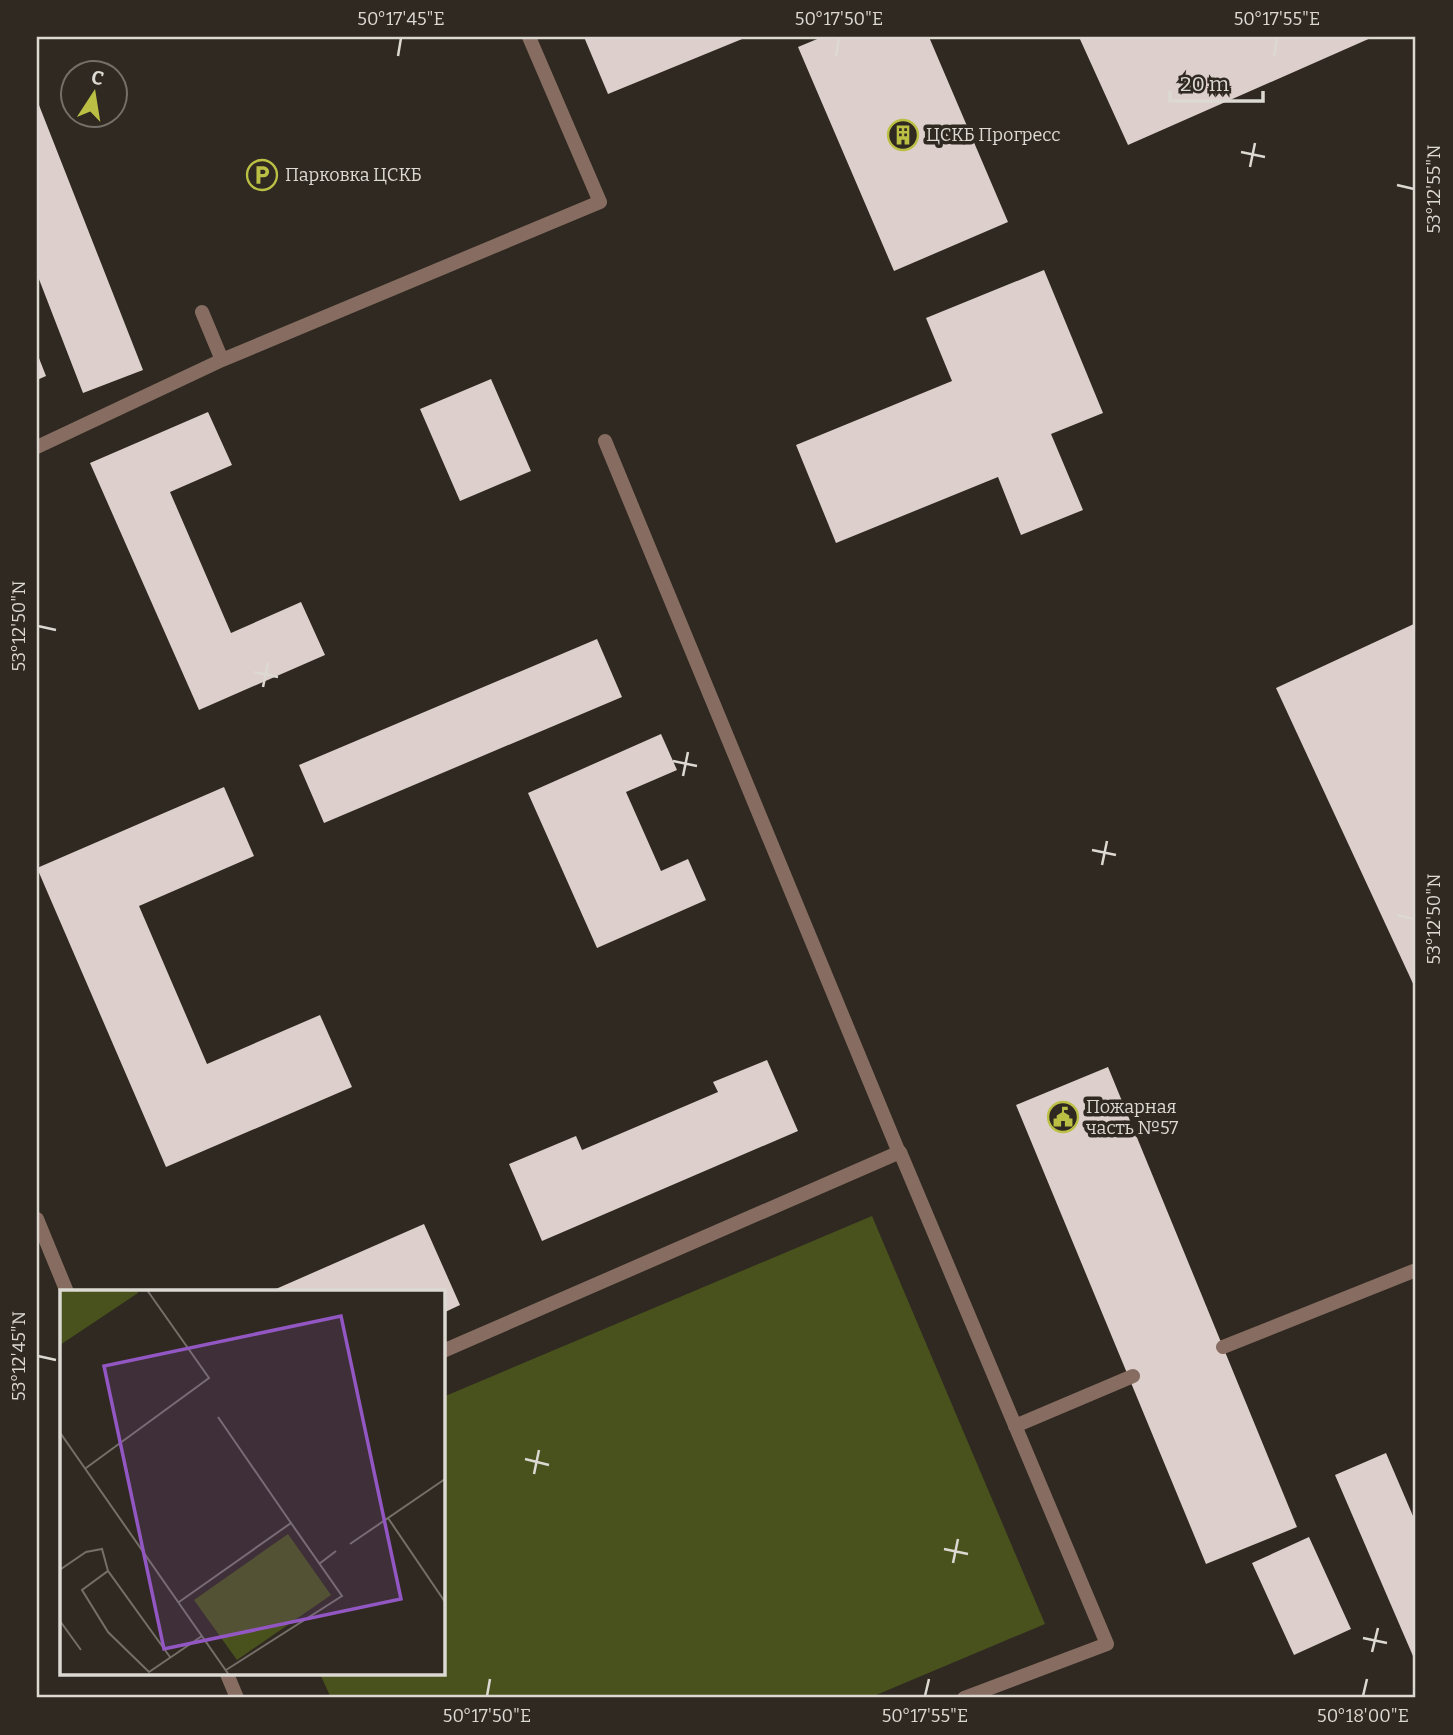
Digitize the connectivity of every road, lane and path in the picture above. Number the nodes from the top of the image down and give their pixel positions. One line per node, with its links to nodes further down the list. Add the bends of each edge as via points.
1 (529, 37): 3 (street, via 600,202)
2 (202, 312): 3 (street)
3 (222, 360): 5 (street)
4 (605, 441): 6 (street)
5 (37, 447)
6 (900, 1155): 11 (street); 13 (street)
7 (37, 1219): 9 (street)
8 (1416, 1270): 10 (street)
9 (66, 1290)
10 (1223, 1347)
11 (444, 1351)
12 (1133, 1377): 13 (street)
13 (1015, 1426): 16 (street, via 1107,1644)
14 (228, 1676): 15 (street)
15 (237, 1698)
16 (964, 1698)

